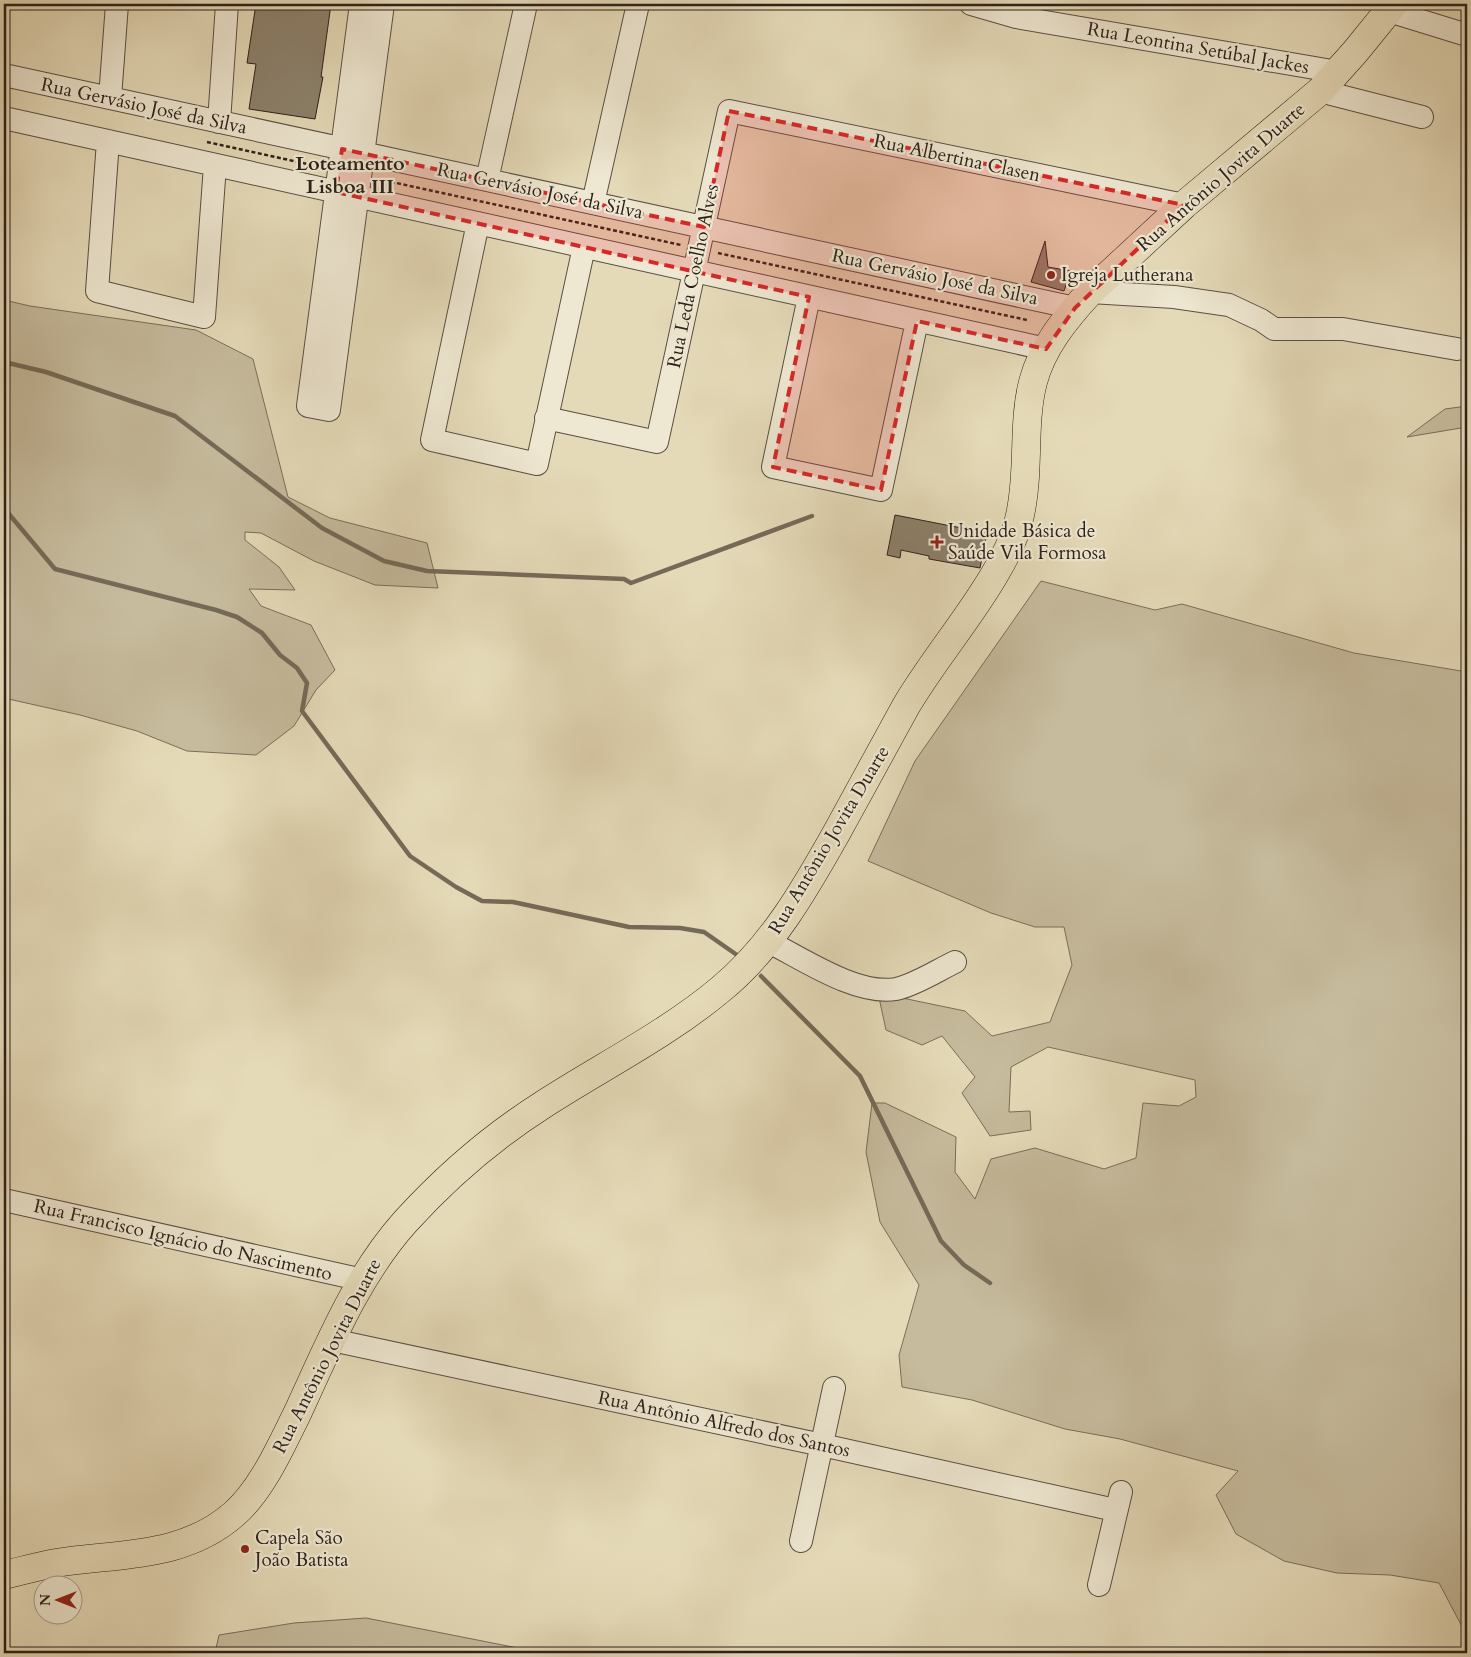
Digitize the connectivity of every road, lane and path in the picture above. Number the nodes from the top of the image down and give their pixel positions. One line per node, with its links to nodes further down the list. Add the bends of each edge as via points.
1 (117, 4): 12 (street)
2 (227, 4): 16 (street)
3 (361, 4): 19 (street)
4 (383, 4): 19 (street)
5 (526, 4): 21 (street)
6 (638, 4): 23 (street)
7 (971, 4): 11 (street, Rua Leontina Setúbal Jackes, via 1016,17)
8 (1392, 7): 9 (street); 11 (main road, Rua Antônio Jovita Duarte)
9 (1467, 35)
10 (4, 75): 12 (street, Rua Gervásio José da Silva)
11 (1329, 81): 14 (street, Rua Leontina Setúbal Jackes); 24 (main road, Rua Antônio Jovita Duarte)
12 (110, 98): 16 (street, Rua Gervásio José da Silva)
13 (729, 111): 24 (street, Rua Albertina Clasen); 26 (street, Rua Leda Coelho Alves)
14 (1422, 117)
15 (4, 118): 17 (street)
16 (218, 122): 19 (street, Rua Gervásio José da Silva)
17 (108, 141): 20 (street); 20 (street, via 97,291 204,317)
18 (206, 142): 22 (path)
19 (352, 151): 21 (street, Rua Gervásio José da Silva); 22 (street)
20 (216, 165): 22 (street)
21 (487, 180): 23 (street, Rua Gervásio José da Silva)
22 (348, 184): 25 (street); 28 (path); 36 (street)
23 (593, 203): 26 (street, Rua Gervásio José da Silva)
24 (1184, 205): 31 (main road, Rua Antônio Jovita Duarte)
25 (478, 223): 27 (street); 37 (street, via 432,440 537,464)
26 (704, 227): 28 (street, Rua Leda Coelho Alves); 31 (street, Rua Gervásio José da Silva)
27 (584, 247): 29 (street); 37 (street)
28 (699, 249): 29 (street, Rua Leda Coelho Alves); 32 (path)
29 (694, 271): 30 (street); 37 (street, Rua Leda Coelho Alves, via 657,442)
30 (809, 297): 33 (street); 33 (street, via 773,467 881,490)
31 (1083, 300): 34 (street, Rua Gervásio José da Silva, via 1174,297 1229,305 1274,329 1343,329); 35 (main road, Rua Antônio Jovita Duarte)
32 (1026, 320)
33 (917, 321): 35 (street)
34 (1457, 349)
35 (1046, 350): 38 (main road, Rua Antônio Jovita Duarte, via 1031,392 1021,511 1009,547 987,587 908,703 818,866)
36 (319, 408)
37 (546, 418)
38 (769, 942): 39 (street, via 853,985 873,989 896,989); 41 (main road, Rua Antônio Jovita Duarte, via 721,989 688,1014 540,1107 483,1148 402,1225)
39 (955, 962)
40 (4, 1200): 41 (street, Rua Francisco Ignácio do Nascimento)
41 (363, 1280): 42 (main road, Rua Antônio Jovita Duarte)
42 (332, 1340): 44 (street, Rua Antônio Alfredo dos Santos); 46 (main road, Rua Antônio Jovita Duarte, via 269,1468 237,1513 222,1524 177,1545 146,1554 56,1563)
43 (834, 1388): 44 (street)
44 (822, 1445): 45 (street); 47 (street, Rua Antônio Alfredo dos Santos, via 1118,1501)
45 (801, 1541)
46 (4, 1575)
47 (1099, 1586)

